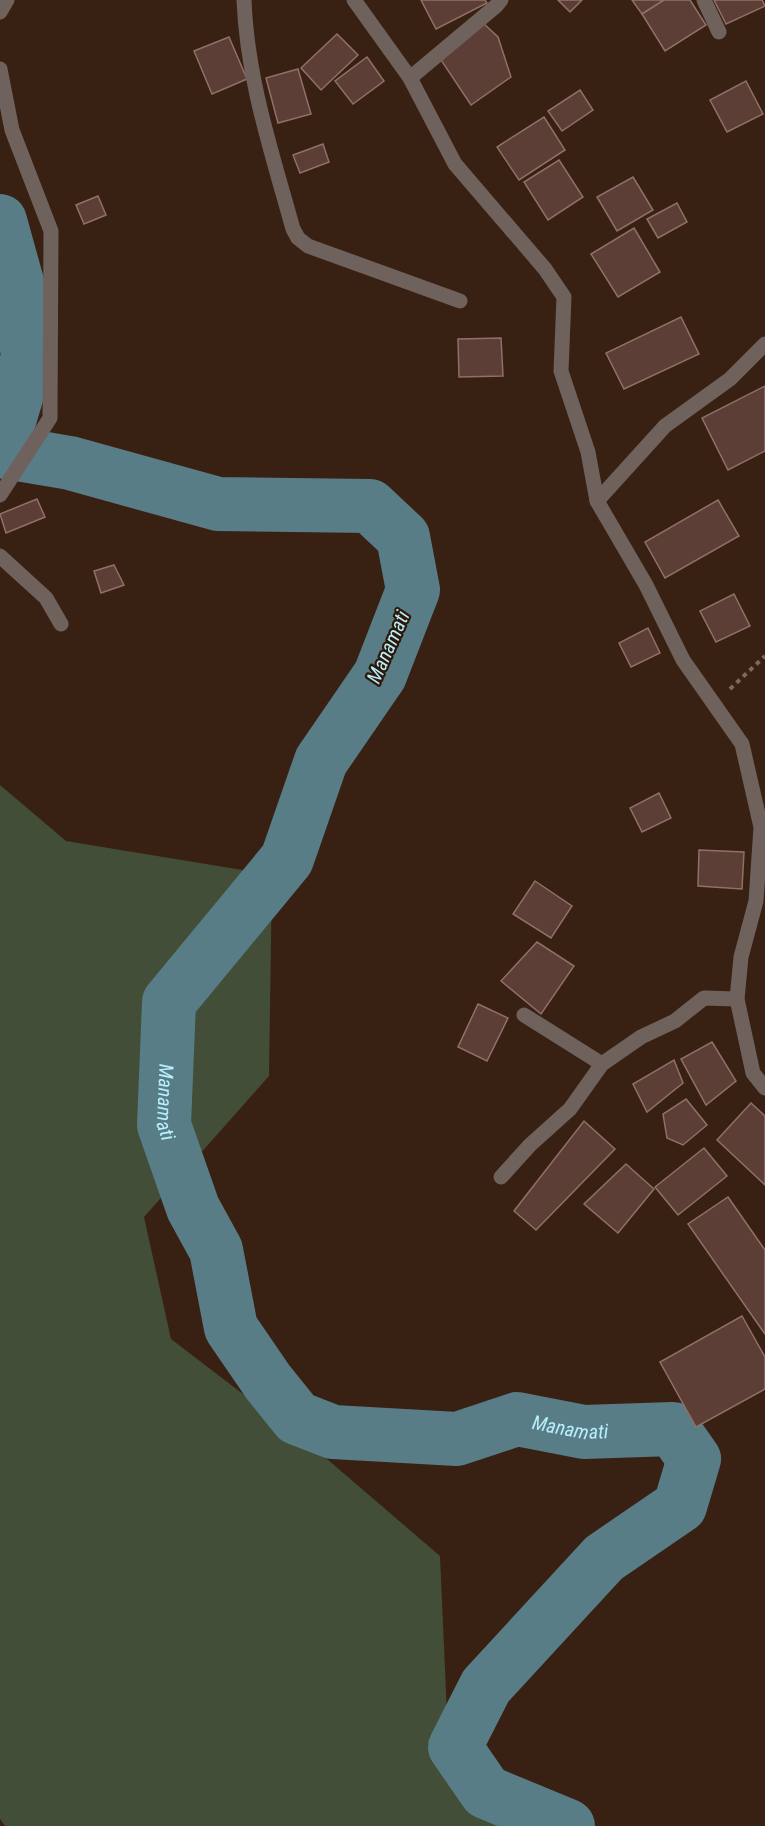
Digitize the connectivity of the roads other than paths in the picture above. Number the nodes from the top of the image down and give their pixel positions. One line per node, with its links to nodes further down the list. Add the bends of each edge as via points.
1 (7, 0): 6 (street)
2 (244, 0): 10 (street, via 245,34 256,99 298,238 308,246)
3 (354, 0): 9 (street)
4 (501, 0): 9 (street)
5 (704, 0): 7 (street)
6 (0, 12)
7 (719, 32)
8 (0, 69): 12 (street, via 12,130 51,231 50,418)
9 (410, 78): 13 (street, via 455,164 546,269 564,297 561,371 588,452)
10 (460, 301)
11 (765, 344): 13 (street, via 730,379 665,426)
12 (0, 495)
13 (597, 501): 16 (street, via 683,660 742,744 761,827)
14 (0, 556): 15 (street, via 46,597)
15 (61, 624)
16 (760, 903): 17 (street, via 741,957)
17 (737, 999): 19 (street, via 704,998 675,1021 641,1037); 20 (street, via 753,1073)
18 (524, 1015): 19 (street)
19 (602, 1064): 21 (street, via 570,1109)
20 (765, 1088)
21 (501, 1177)

